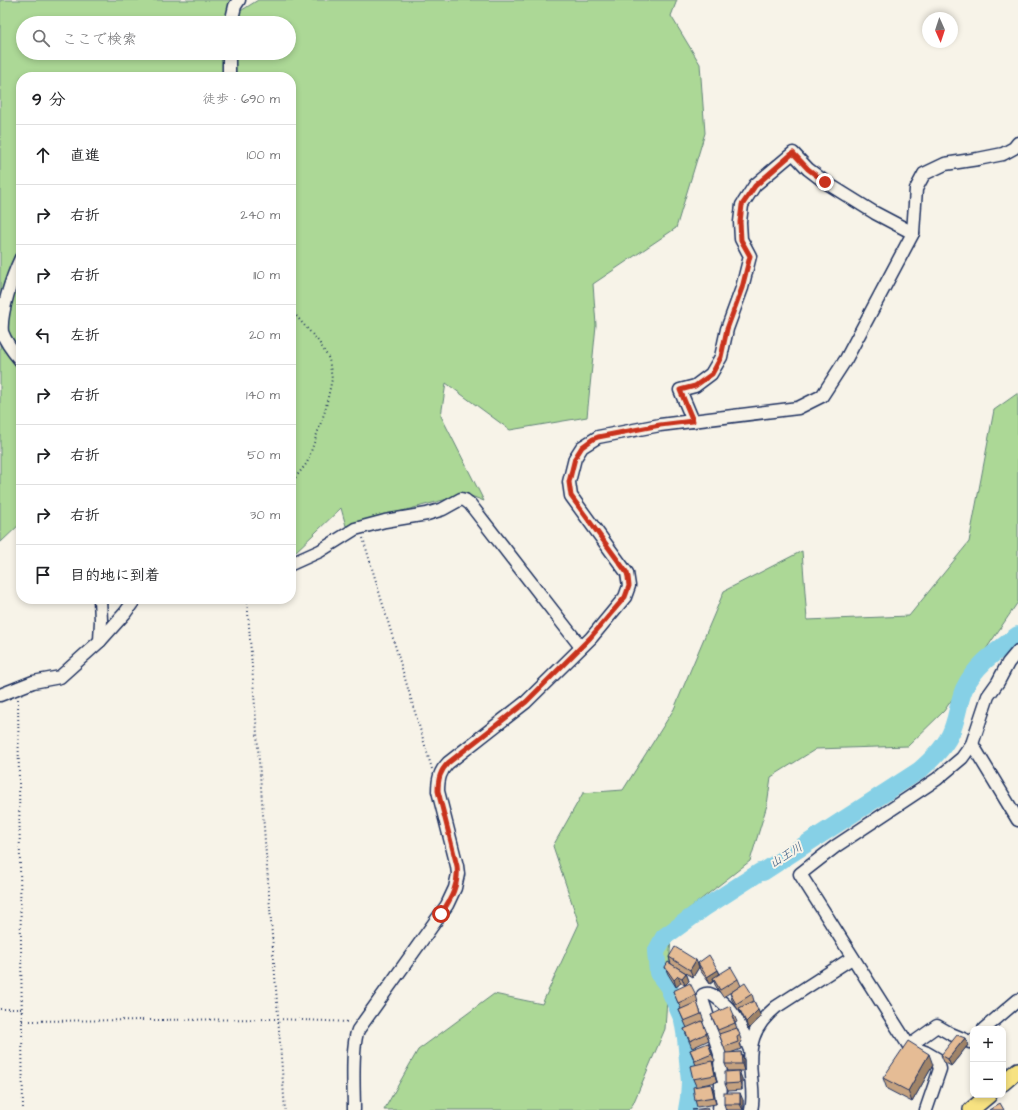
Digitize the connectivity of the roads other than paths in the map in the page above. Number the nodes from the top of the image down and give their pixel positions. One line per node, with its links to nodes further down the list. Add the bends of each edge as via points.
1 (239, 0): 2 (street)
2 (233, 16)
3 (229, 60): 4 (street)
4 (229, 72)
5 (1018, 143): 6 (street, via 1003,154 945,164 924,174 916,189)
6 (913, 233): 9 (street, via 846,359 822,396 798,408); 9 (street, via 874,213 825,182 793,153 755,186 742,205 741,240 750,256 721,357 712,374 695,386 680,390)
7 (16, 271): 8 (street, via 1,309 2,332)
8 (16, 355)
9 (693, 421): 14 (street, via 598,437 582,447 575,458 569,482 571,496 624,569 629,581 628,592 622,601)
10 (296, 562): 14 (street, via 315,554 360,527 427,514 461,499 465,500)
11 (100, 604): 13 (street)
12 (131, 604): 13 (street)
13 (100, 641): 16 (street, via 60,677 33,682)
14 (581, 647): 28 (street, via 526,702 448,763 440,774 438,791 457,866 455,888 441,914 356,1035)
15 (1018, 651): 17 (street, via 988,696)
16 (0, 695)
17 (972, 744): 18 (street); 19 (street, via 962,758 937,779 836,846 800,874)
18 (1018, 820)
19 (852, 958): 23 (street); 24 (street, via 771,1011 755,1030)
20 (1018, 1000): 21 (street)
21 (988, 1026)
22 (970, 1042): 23 (street, via 937,1026)
23 (909, 1046): 31 (street, via 937,1059 940,1069)
24 (750, 1050): 29 (street, via 731,1009 713,995 703,995 702,999 720,1054); 30 (street)
25 (1018, 1070): 26 (main road)
26 (1006, 1080)
27 (985, 1098): 32 (main road)
28 (354, 1110)
29 (719, 1110)
30 (751, 1110)
31 (926, 1110)
32 (971, 1110)

